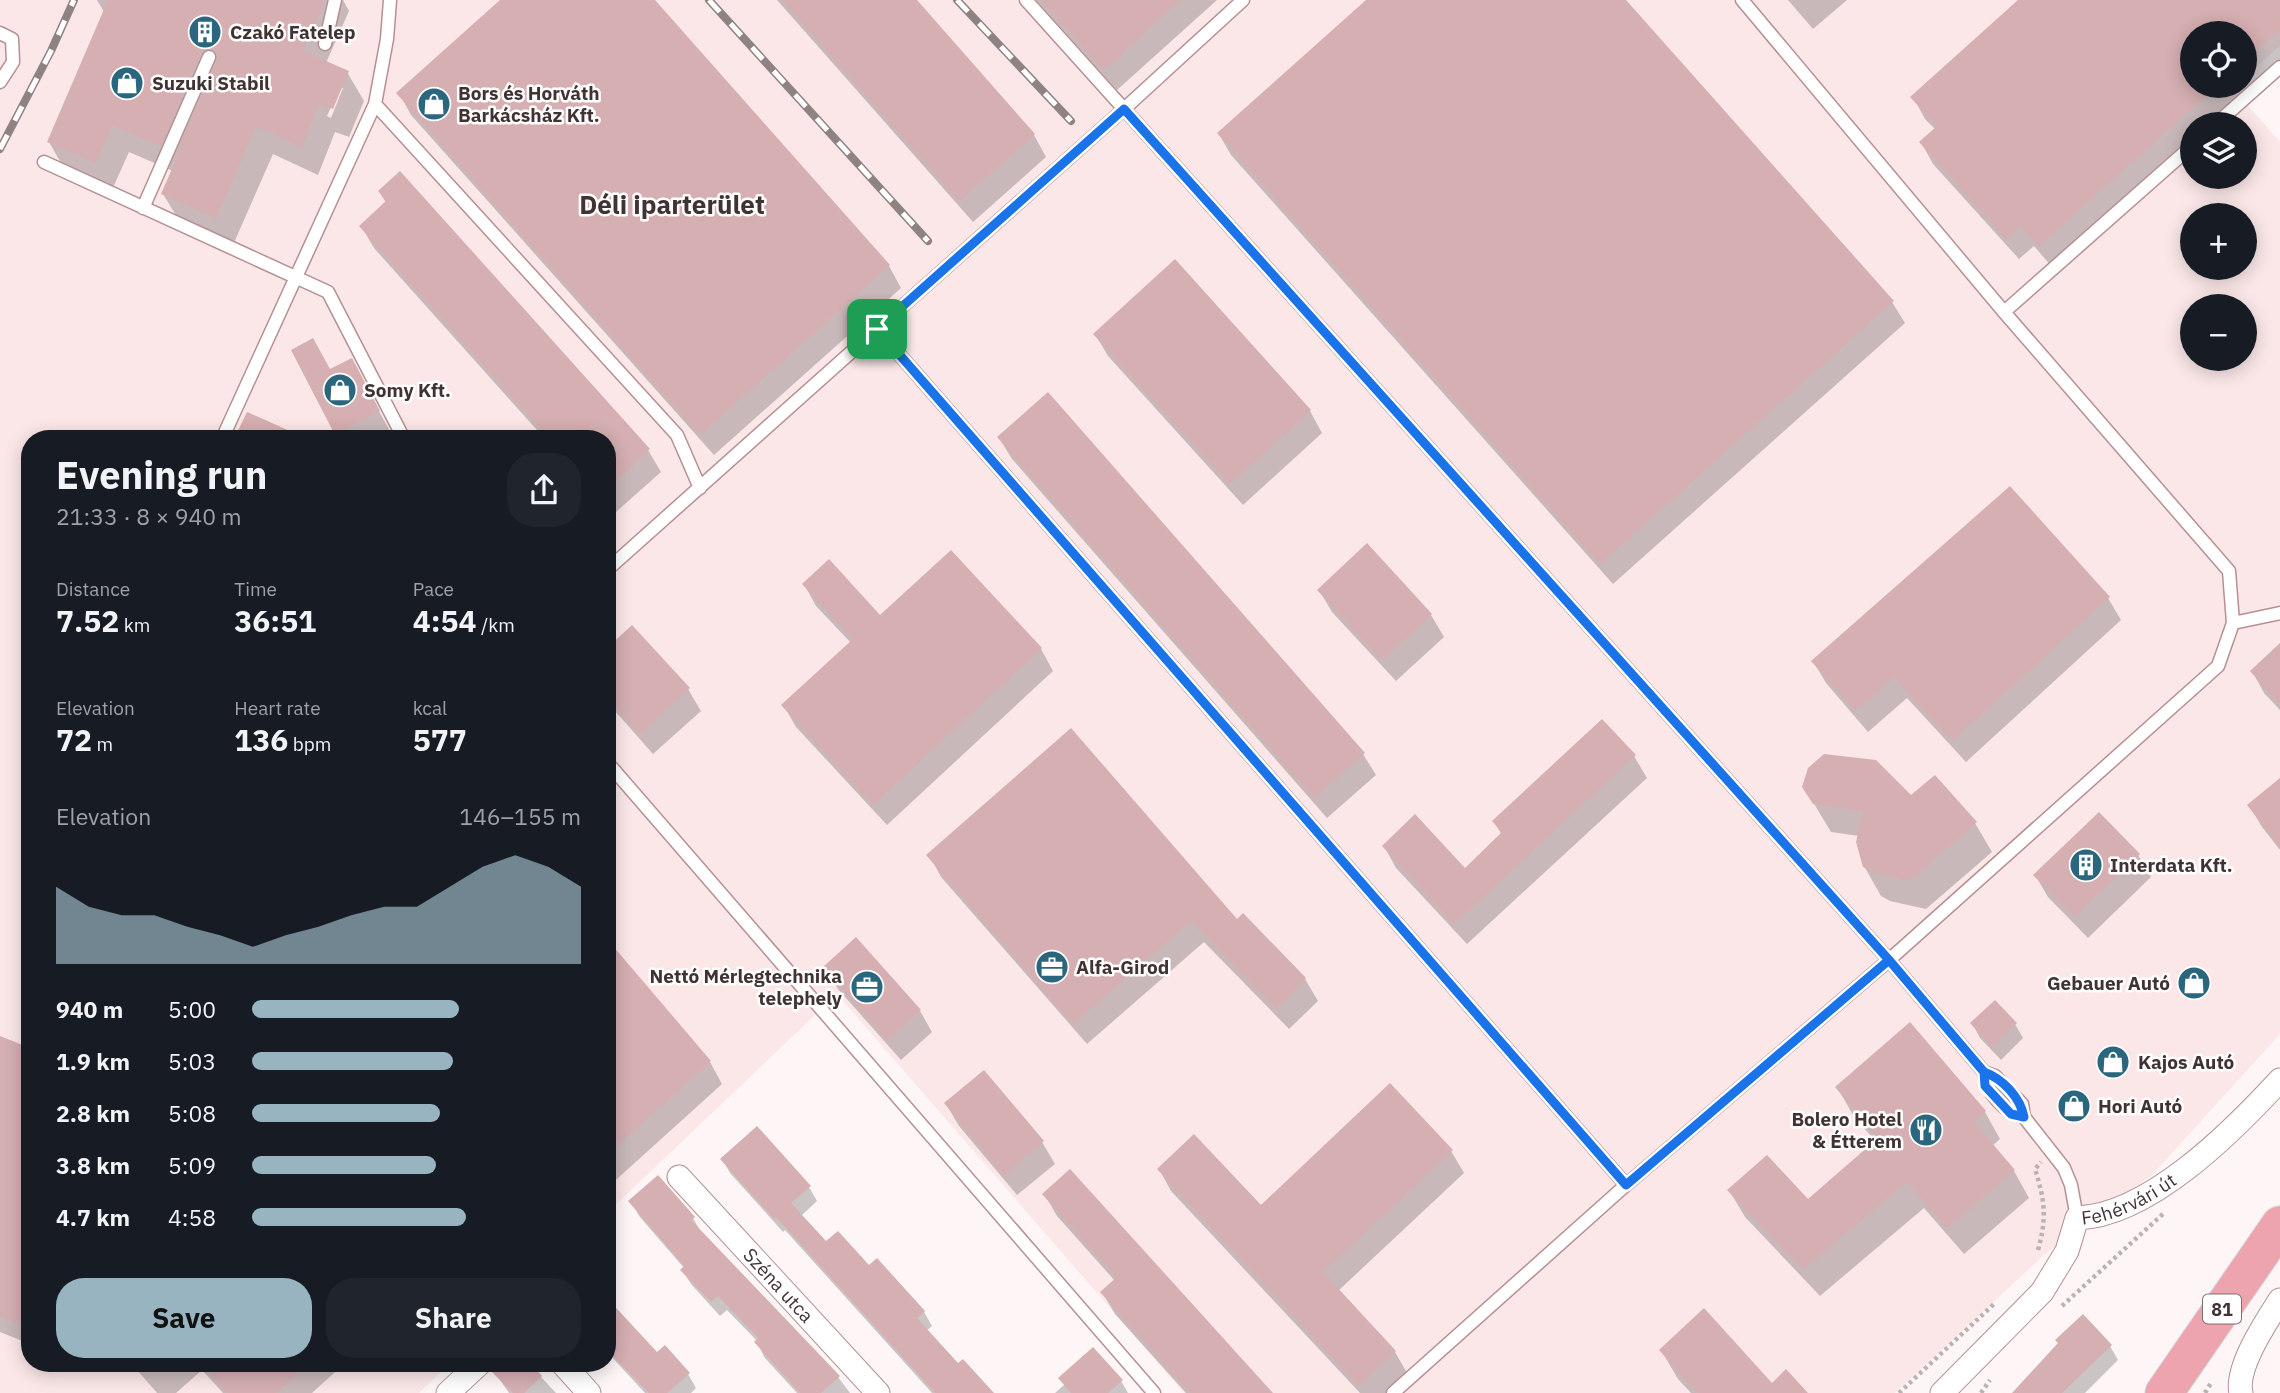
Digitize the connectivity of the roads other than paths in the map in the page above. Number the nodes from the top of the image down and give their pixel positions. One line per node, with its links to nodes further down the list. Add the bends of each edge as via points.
1 (335, 0): 7 (lane)
2 (390, 0): 11 (lane)
3 (1026, 0): 12 (lane)
4 (1243, 0): 12 (lane)
5 (1742, 0): 18 (lane)
6 (0, 33): 10 (lane, via 12,39 13,62)
7 (325, 44)
8 (209, 57): 16 (lane)
9 (2280, 67): 13 (lane)
10 (0, 82)
11 (374, 104): 17 (lane); 22 (lane, via 677,435)
12 (1124, 109): 19 (lane); 27 (lane)
13 (2229, 112)
14 (2180, 156): 18 (lane)
15 (44, 162): 16 (lane)
16 (143, 208): 17 (lane)
17 (296, 276): 20 (lane); 21 (lane, via 328,292)
18 (2004, 312): 25 (lane, via 2229,571)
19 (877, 329): 22 (lane); 30 (lane)
20 (226, 430)
21 (399, 430)
22 (700, 488): 23 (lane)
23 (616, 562)
24 (2280, 613): 25 (lane)
25 (2233, 623): 27 (lane, via 2218,666)
26 (616, 772): 40 (lane)
27 (1889, 960): 30 (lane); 31 (lane, via 1984,1072 1996,1076 2022,1104 2024,1117 2064,1168)
28 (2280, 1080): 31 (street, Fehérvári út, via 2235,1129 2140,1201 2108,1214)
29 (679, 1177): 39 (street, Széna utca)
30 (1626, 1185): 41 (lane)
31 (2077, 1218): 42 (street, Fehérvári út, via 2067,1251 2042,1292)
32 (2280, 1225): 43 (main road, 81)
33 (2280, 1300): 36 (street, via 2244,1364)
34 (470, 1372): 37 (street)
35 (570, 1372): 38 (street)
36 (2240, 1391)
37 (448, 1393)
38 (589, 1393)
39 (878, 1393)
40 (1154, 1393)
41 (1393, 1393)
42 (1942, 1393)
43 (2164, 1393)

